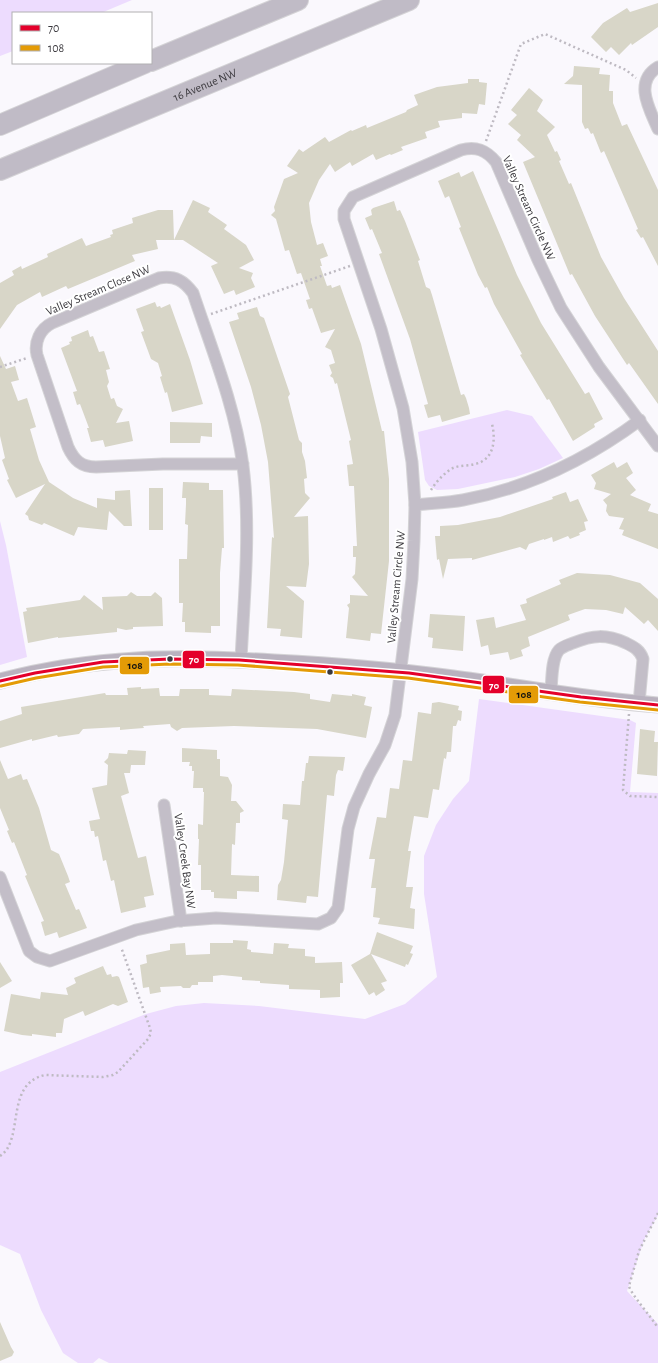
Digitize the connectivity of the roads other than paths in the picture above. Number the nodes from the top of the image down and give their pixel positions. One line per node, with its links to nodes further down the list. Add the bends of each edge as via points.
1 (298, 0): 3 (highway)
2 (410, 0): 8 (highway, 16 Avenue NW)
3 (152, 61)
4 (143, 64): 6 (highway)
5 (658, 68): 7 (street, via 650,74 645,85 645,99)
6 (0, 125)
7 (658, 130)
8 (0, 170)
9 (640, 420): 10 (street, Valley Stream Circle NW); 12 (street, via 592,453 519,486 462,500); 12 (street, Valley Stream Circle NW, via 599,367 561,308 496,162 482,150 461,150 353,197 344,211 344,219 381,329 399,394 412,462)
10 (658, 446)
11 (243, 464): 11 (street, Valley Stream Close NW, via 163,464 96,468 84,466 73,457 68,447 37,355 37,341 47,326 159,278 174,277 187,284 193,293 234,419); 13 (street, Valley Stream Close NW, via 246,531)
12 (415, 504): 14 (street, Valley Stream Circle NW, via 414,558)
13 (241, 660): 14 (street); 15 (street, via 114,660 59,667)
14 (401, 672): 16 (street); 21 (street, Valley Stream Circle NW, via 395,715 385,745 354,807 348,829 338,908 331,918 318,924 216,918)
15 (0, 681)
16 (551, 692): 17 (street); 17 (street, via 555,657 559,650 584,638 602,635 616,638 641,654 643,660)
17 (634, 702): 18 (street)
18 (658, 705)
19 (164, 806): 21 (street, Valley Creek Bay NW)
20 (0, 877): 21 (street, Valley Stream Circle NW, via 29,951 46,960 57,960 136,930)
21 (181, 921)

